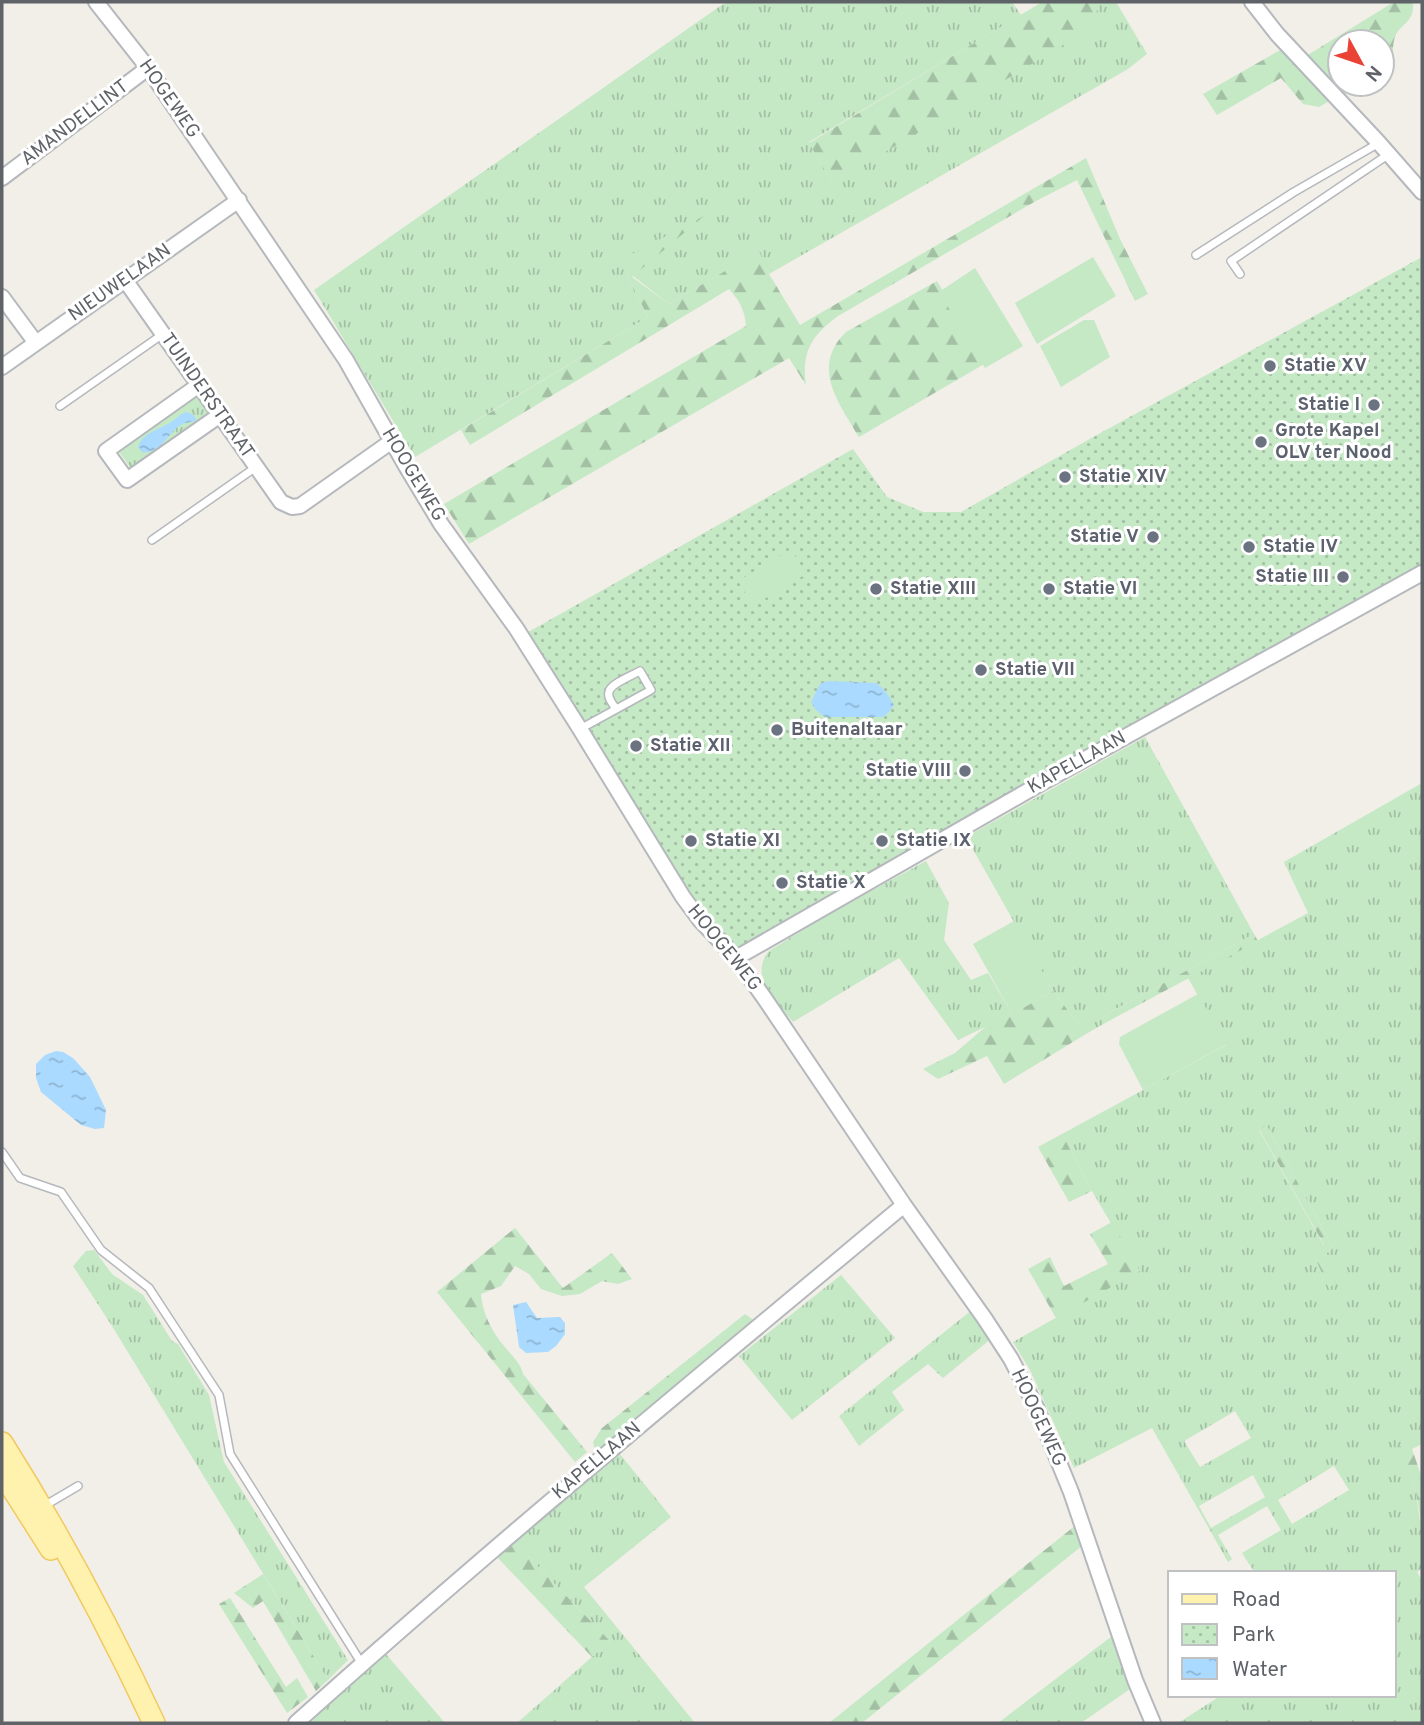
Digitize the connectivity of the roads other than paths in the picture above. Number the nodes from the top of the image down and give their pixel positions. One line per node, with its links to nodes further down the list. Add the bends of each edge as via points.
1 (96, 2): 3 (street, HOGEWEG)
2 (1252, 2): 4 (street)
3 (148, 68): 5 (street, AMANDELLINT); 7 (street, HOGEWEG)
4 (1384, 148): 6 (street); 8 (lane, via 1294,192); 9 (lane, via 1231,261)
5 (2, 178)
6 (1422, 192)
7 (239, 200): 10 (street, NIEUWELAAN); 18 (street, HOOGEWEG, via 346,360)
8 (1196, 255)
9 (1241, 274)
10 (125, 280): 12 (street, TUINDERSTRAAT); 13 (street, NIEUWELAAN)
11 (2, 297): 13 (street)
12 (163, 334): 15 (street, TUINDERSTRAAT); 16 (lane)
13 (36, 343): 14 (street, NIEUWELAAN)
14 (2, 367)
15 (199, 385): 17 (street, TUINDERSTRAAT); 17 (street, via 106,451 127,480)
16 (60, 406)
17 (220, 415): 19 (street, TUINDERSTRAAT)
18 (392, 441): 19 (street, TUINDERSTRAAT, via 300,506 281,502); 23 (street, HOOGEWEG, via 441,524 510,619)
19 (256, 467): 20 (lane)
20 (152, 540)
21 (1422, 573): 24 (street, KAPELLAAN)
22 (616, 709): 22 (lane, via 651,690 640,671 609,691); 23 (lane)
23 (580, 729): 24 (street, HOOGEWEG, via 683,897)
24 (736, 958): 26 (street, HOOGEWEG)
25 (2, 1152): 31 (lane, via 20,1178 61,1192 101,1250 149,1288 219,1395 230,1454)
26 (904, 1205): 31 (street, KAPELLAAN); 34 (street, HOOGEWEG, via 985,1319 1037,1409)
27 (2, 1443): 30 (main road)
28 (2, 1472): 30 (main road)
29 (78, 1486): 30 (lane)
30 (35, 1511): 32 (main road, via 95,1603)
31 (362, 1664): 33 (street, KAPELLAAN)
32 (154, 1723)
33 (296, 1723)
34 (1153, 1723)

